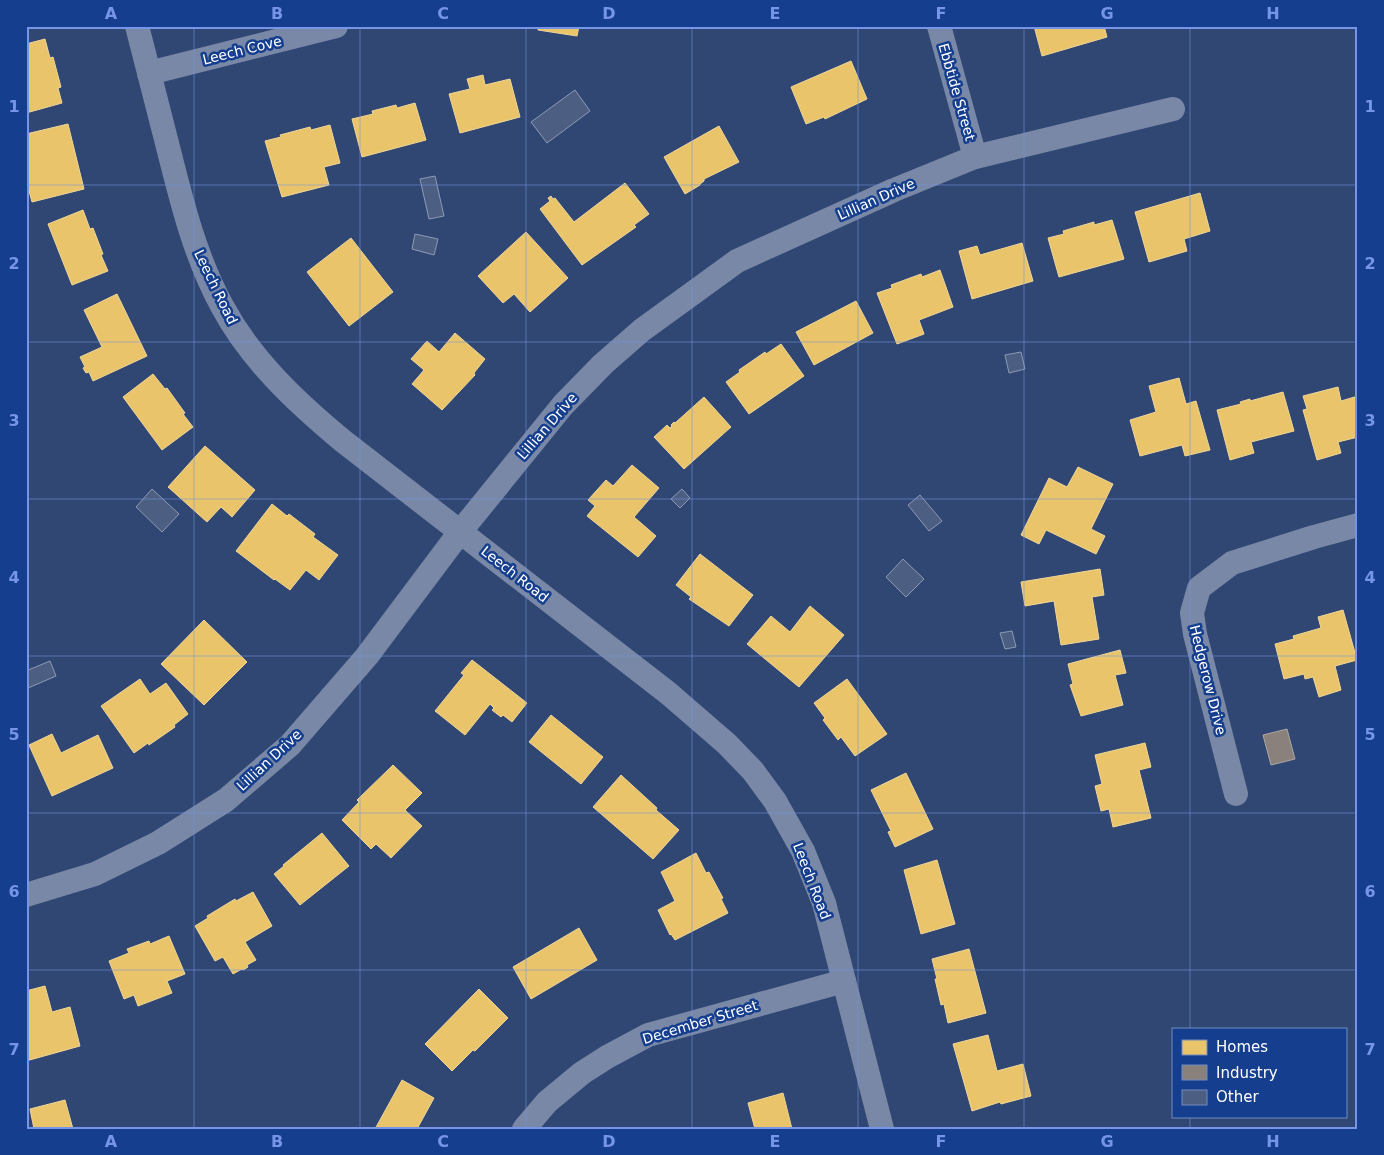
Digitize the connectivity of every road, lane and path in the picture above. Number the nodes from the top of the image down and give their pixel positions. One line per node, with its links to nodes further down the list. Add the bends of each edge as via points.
1 (137, 26): 4 (street, Leech Road)
2 (336, 26): 4 (street, Leech Cove)
3 (939, 26): 6 (street, Ebbtide Street)
4 (149, 73): 8 (street, Leech Road, via 189,229 203,268 241,336 271,375 312,415)
5 (1173, 110): 6 (street, Lillian Drive)
6 (975, 157): 8 (street, Lillian Drive, via 737,261 683,299 603,364 563,405)
7 (1358, 525): 9 (street, Hedgerow Drive, via 1232,563 1199,588 1192,613 1195,634)
8 (460, 532): 10 (street, Lillian Drive, via 367,656 290,745 226,800 125,860 95,874); 11 (street, Leech Road, via 668,693 753,771 775,801 803,851 824,903)
9 (1236, 794)
10 (26, 896)
11 (844, 981): 12 (street, December Street, via 648,1035 582,1073 547,1102); 13 (street, Leech Road)
12 (524, 1129)
13 (882, 1129)

